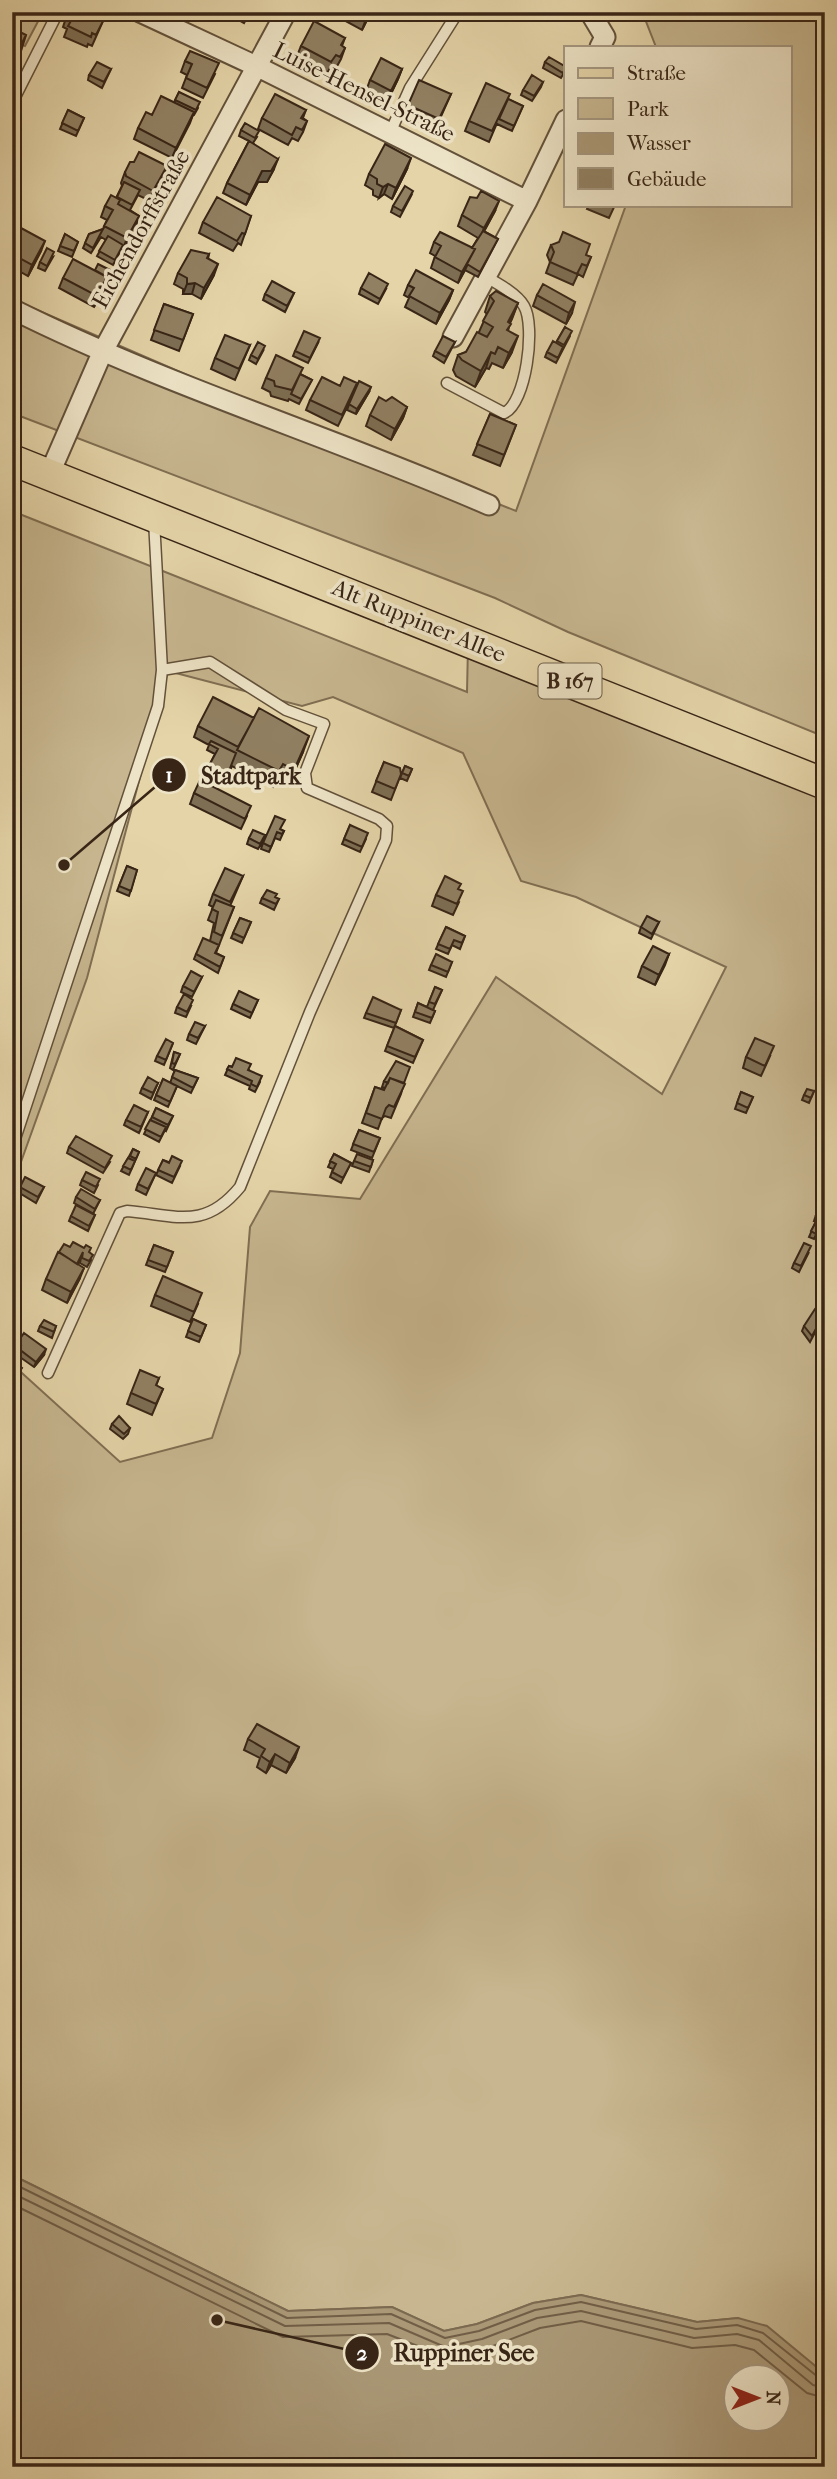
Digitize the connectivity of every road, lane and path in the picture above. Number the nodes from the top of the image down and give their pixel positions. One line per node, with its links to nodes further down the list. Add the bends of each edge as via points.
1 (58, 12): 8 (lane)
2 (140, 12): 7 (street, Luise-Hensel-Straße)
3 (286, 12): 7 (street, Eichendorffstraße)
4 (458, 12): 10 (lane, via 410,88)
5 (590, 12): 6 (street, via 605,37)
6 (600, 46)
7 (258, 67): 10 (street, Luise-Hensel-Straße); 15 (street, Eichendorffstraße)
8 (12, 103)
9 (564, 124): 11 (street)
10 (390, 132): 11 (street, Luise-Hensel-Straße)
11 (527, 201): 12 (street)
12 (486, 277): 14 (street); 16 (lane, via 526,309 531,334 516,402 505,413)
13 (12, 309): 15 (street)
14 (453, 337)
15 (102, 353): 18 (street, Eichendorffstraße); 19 (street, via 398,465)
16 (447, 383)
17 (12, 460): 18 (main road, Alt Ruppiner Allee / B 167)
18 (49, 475): 20 (main road, Alt Ruppiner Allee / B 167)
19 (489, 505)
20 (154, 516): 21 (lane); 22 (main road, Alt Ruppiner Allee / B 167)
21 (162, 670): 23 (lane, via 158,706); 24 (lane, via 210,662 286,710 324,724 304,773 307,788 379,819 387,826 386,840 310,1012 240,1188 225,1206 188,1219 127,1210 115,1217)
22 (825, 784)
23 (12, 1148)
24 (48, 1373)

